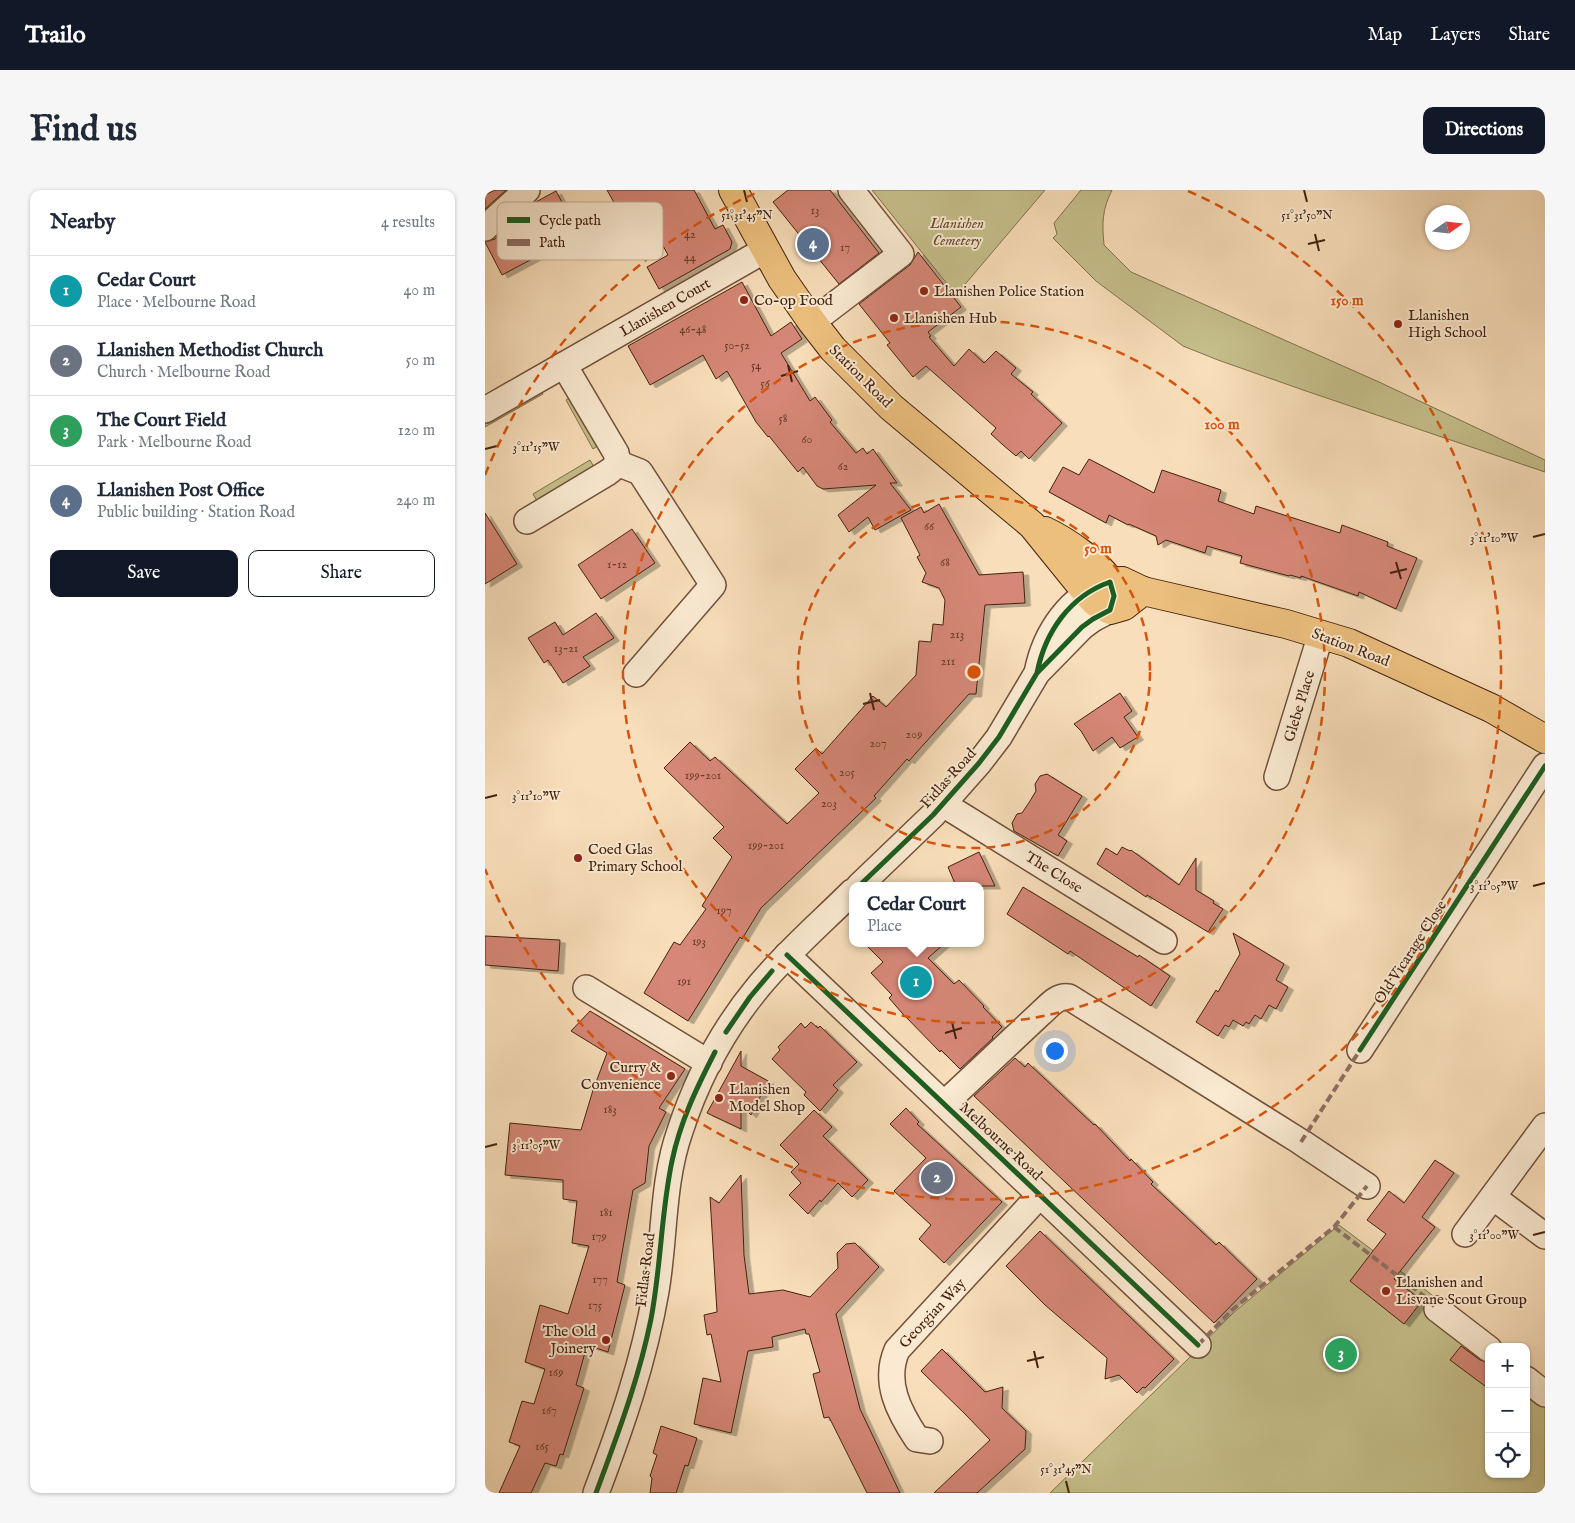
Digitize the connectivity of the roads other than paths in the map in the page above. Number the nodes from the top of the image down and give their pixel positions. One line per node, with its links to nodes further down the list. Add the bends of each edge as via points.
1 (527, 190): 4 (street)
2 (733, 190): 7 (main road, Station Road)
3 (851, 190): 8 (street, via 901,254)
4 (514, 202)
5 (497, 217): 6 (street)
6 (485, 228)
7 (765, 250): 8 (main road, Station Road); 9 (street, Llanishen Court)
8 (812, 322): 13 (main road, Station Road, via 833,349 891,408 1032,525 1059,538 1105,574)
9 (564, 365): 10 (street, Llanishen Court); 11 (street, via 616,453)
10 (485, 410)
11 (617, 463): 12 (street, via 615,468); 18 (street, via 640,472 713,585)
12 (527, 521)
13 (1098, 588): 14 (main road, via 1122,581); 15 (main road, Station Road, via 1095,602); 17 (street, Fidlas Road, via 1074,604 1061,618 1041,655)
14 (1143, 591): 15 (main road, Fidlas Road, via 1124,606); 16 (main road, Station Road)
15 (1110, 610): 17 (street, Fidlas Road, via 1082,627)
16 (1321, 634): 19 (main road, Station Road, via 1349,643 1474,700); 21 (street, Glebe Place)
17 (1037, 672): 22 (street, Fidlas Road, via 999,737)
18 (636, 674)
19 (1545, 739)
20 (1545, 766): 28 (street, Old Vicarage Close)
21 (1277, 777)
22 (943, 804): 23 (street, Fidlas Road); 25 (street, The Close)
23 (863, 882)
24 (849, 895): 26 (street, Fidlas Road)
25 (1164, 941)
26 (787, 955): 29 (street, Fidlas Road, via 736,1016); 30 (street, Melbourne Road)
27 (586, 988): 29 (street)
28 (1361, 1050)
29 (709, 1063): 43 (street, Fidlas Road, via 679,1132 667,1190 656,1289 642,1359)
30 (945, 1104): 32 (street, via 1056,1000 1069,997); 33 (street, Melbourne Road)
31 (1545, 1126): 34 (street)
32 (1367, 1186)
33 (1040, 1195): 38 (street, Melbourne Road); 42 (street, Georgian Way, via 897,1350 892,1363 895,1397 917,1439)
34 (1493, 1197): 35 (street); 36 (street)
35 (1465, 1234)
36 (1545, 1236)
37 (1437, 1309): 39 (street)
38 (1198, 1345)
39 (1485, 1346)
40 (1530, 1382): 41 (street)
41 (1545, 1394)
42 (930, 1441)
43 (596, 1493)

